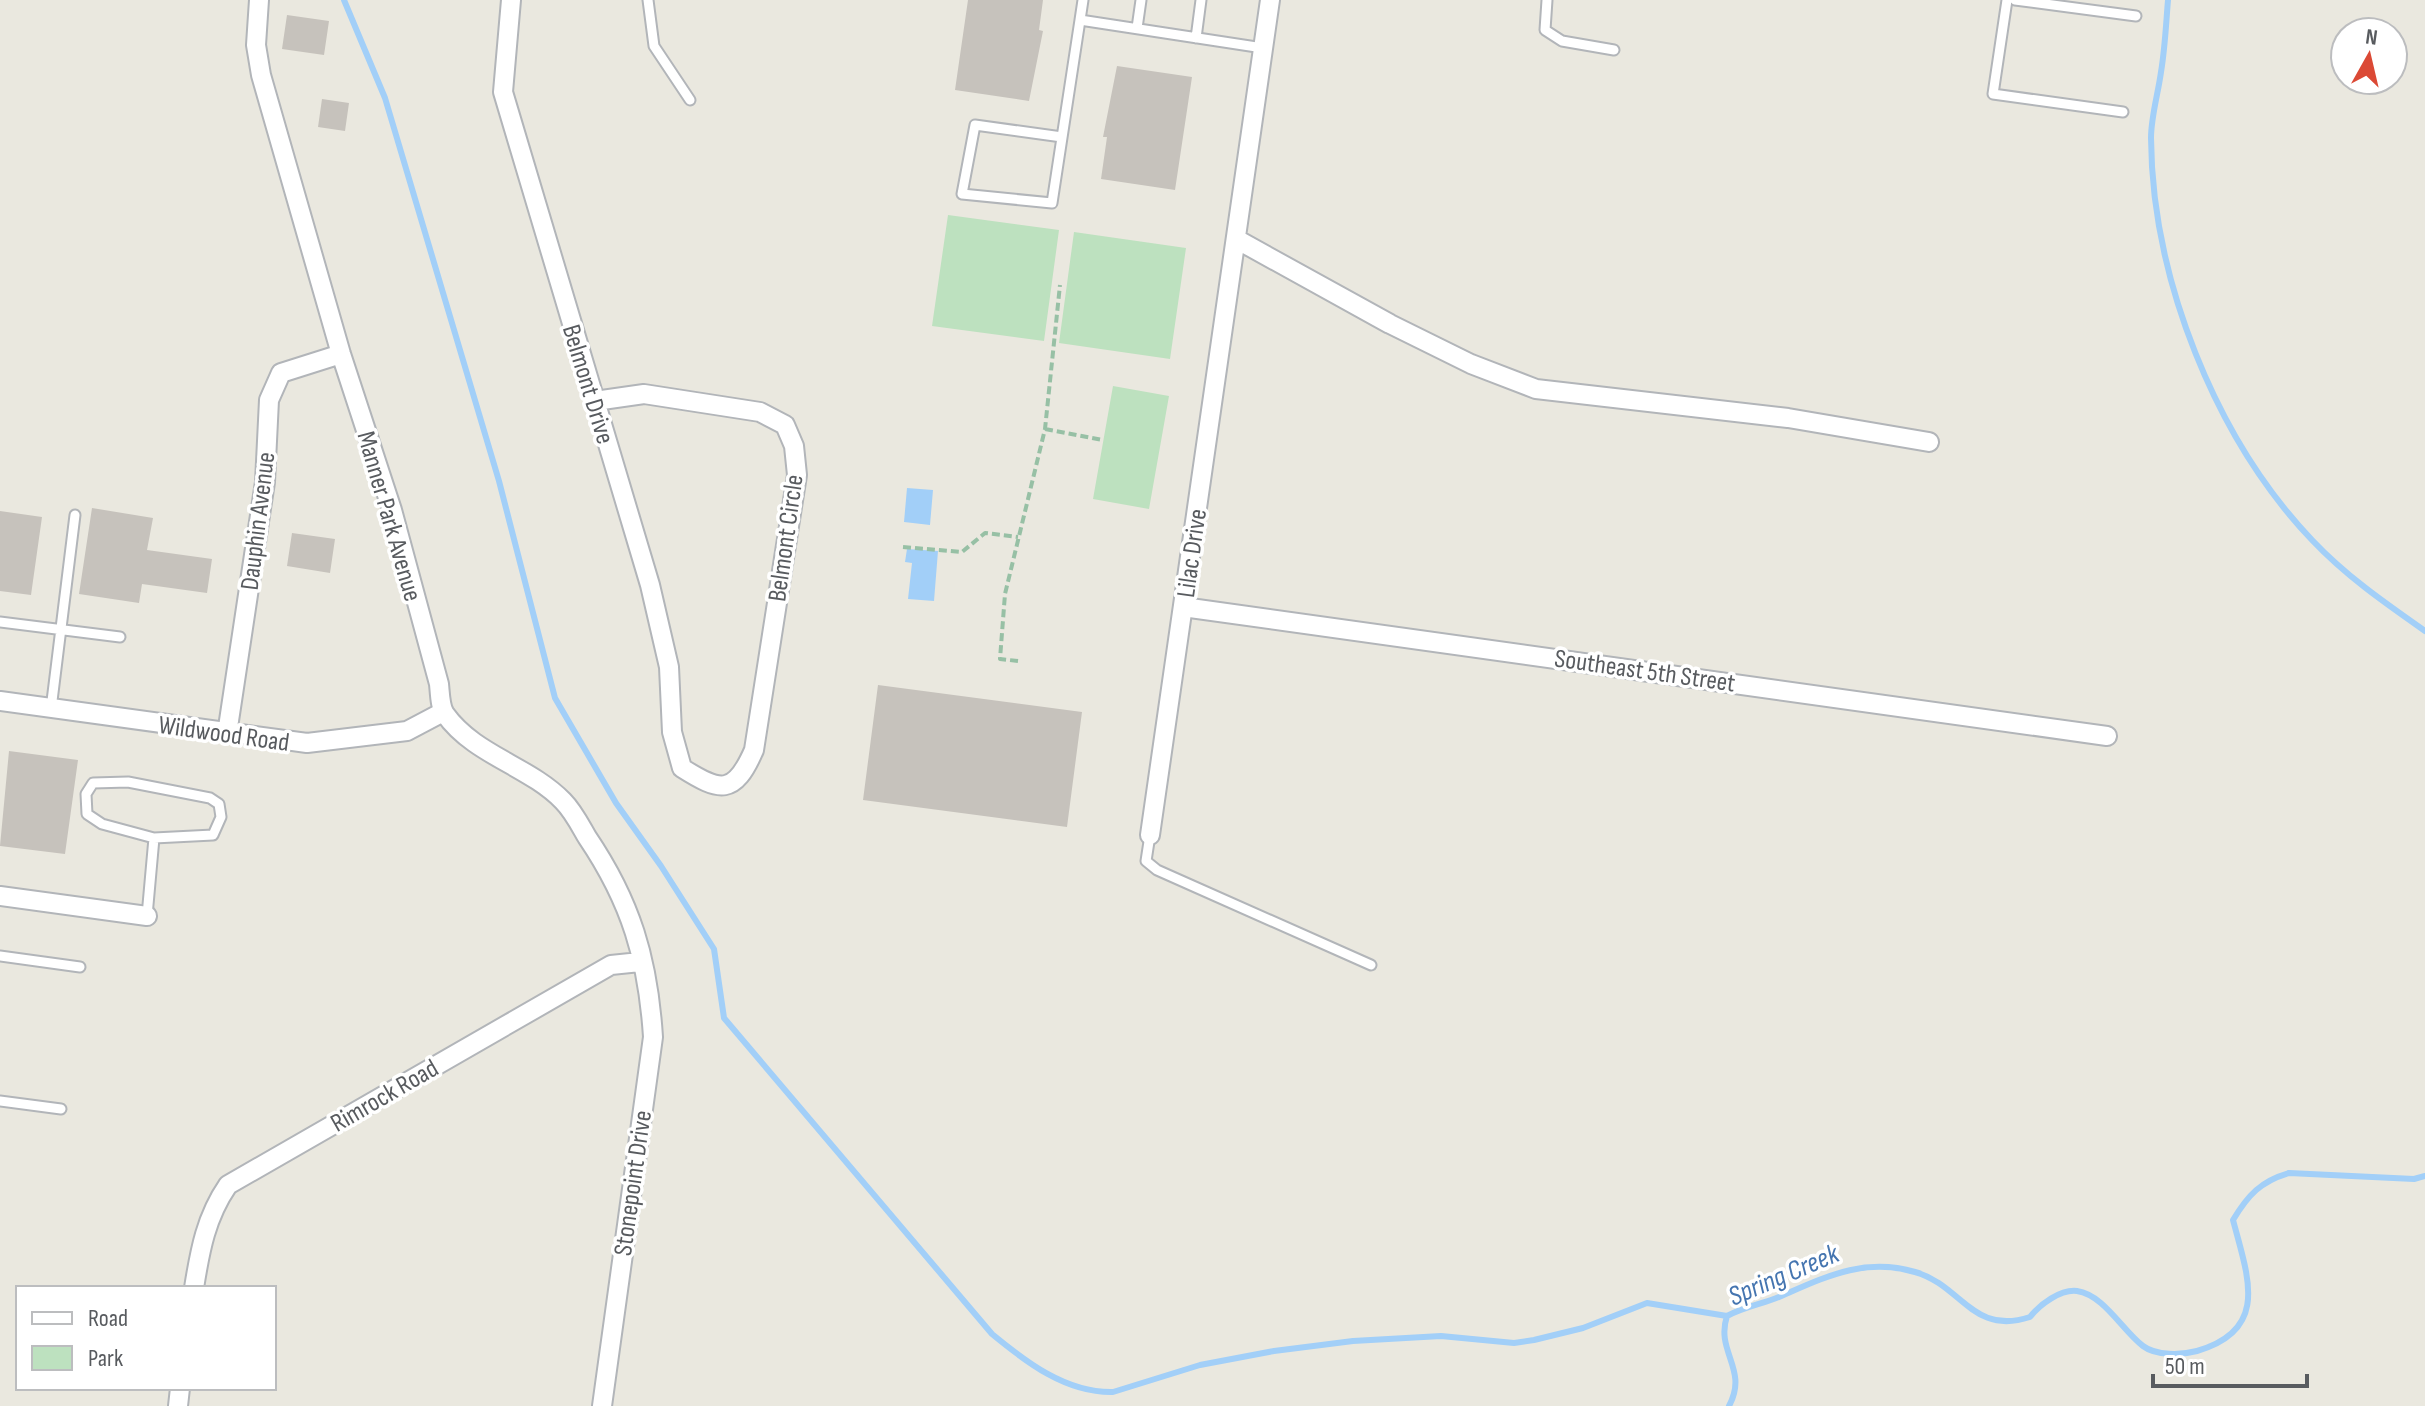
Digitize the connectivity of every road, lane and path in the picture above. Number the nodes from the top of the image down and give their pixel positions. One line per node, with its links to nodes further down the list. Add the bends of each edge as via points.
1 (259, 0): 22 (street, Manner Park Avenue, via 256,45 261,75)
2 (511, 0): 23 (street, Belmont Drive, via 503,92)
3 (648, 0): 17 (lane, via 654,46)
4 (1083, 0): 12 (lane)
5 (1141, 0): 13 (lane)
6 (1201, 0): 14 (lane)
7 (1270, 0): 15 (street, Lilac Drive)
8 (1547, 0): 16 (lane, via 1545,30 1553,36)
9 (2007, 0): 18 (lane, via 1993,94)
10 (2015, 0): 11 (lane)
11 (2136, 16)
12 (1080, 20): 13 (lane); 19 (lane)
13 (1137, 28): 14 (lane)
14 (1196, 38): 15 (lane)
15 (1263, 48): 20 (street, Lilac Drive)
16 (1614, 50)
17 (690, 100)
18 (2123, 112)
19 (1062, 137): 19 (lane, via 1052,203 962,194 975,125)
20 (1236, 239): 26 (street, via 1417,337 1536,389 1788,418); 30 (street, Lilac Drive)
21 (1060, 285): 24 (path)
22 (341, 354): 37 (street, Manner Park Avenue, via 392,510); 38 (street, Dauphin Avenue, via 281,373 269,400 265,482)
23 (595, 401): 40 (street, Belmont Drive, via 650,585 669,667 672,732); 40 (street, Belmont Circle, via 644,394 760,412 785,425 794,446 797,475 754,750 743,775 729,786 710,785)
24 (1045, 429): 25 (path); 28 (path)
25 (1103, 440)
26 (1929, 442)
27 (75, 515): 32 (lane)
28 (1018, 537): 29 (path, via 985,533 962,552); 34 (path, via 1005,594 1000,659)
29 (903, 547)
30 (1183, 607): 39 (street, Southeast 5th Street); 41 (street, Lilac Drive)
31 (0, 622): 32 (lane)
32 (62, 629): 33 (lane); 36 (lane)
33 (120, 637)
34 (1018, 661)
35 (0, 701): 36 (street, Wildwood Road)
36 (51, 709): 38 (street, Wildwood Road)
37 (443, 712): 38 (street, Wildwood Road, via 407,731 342,741); 46 (street, via 474,743 563,801 628,907 639,937)
38 (227, 734)
39 (2107, 736)
40 (682, 768)
41 (1150, 835): 47 (lane, Lilac Drive, via 1146,861 1157,870)
42 (154, 838): 42 (lane, via 102,824 87,814 86,794 93,783 128,782 219,804 221,817 213,835); 44 (lane)
43 (0, 896): 44 (street)
44 (147, 916)
45 (0, 956): 48 (lane)
46 (640, 962): 51 (street, Rimrock Road, via 611,965 228,1185 213,1207); 52 (street, Stonepoint Drive, via 651,1001 653,1037)
47 (1371, 965)
48 (80, 967)
49 (0, 1101): 50 (lane)
50 (61, 1109)
51 (194, 1286)
52 (602, 1406)

